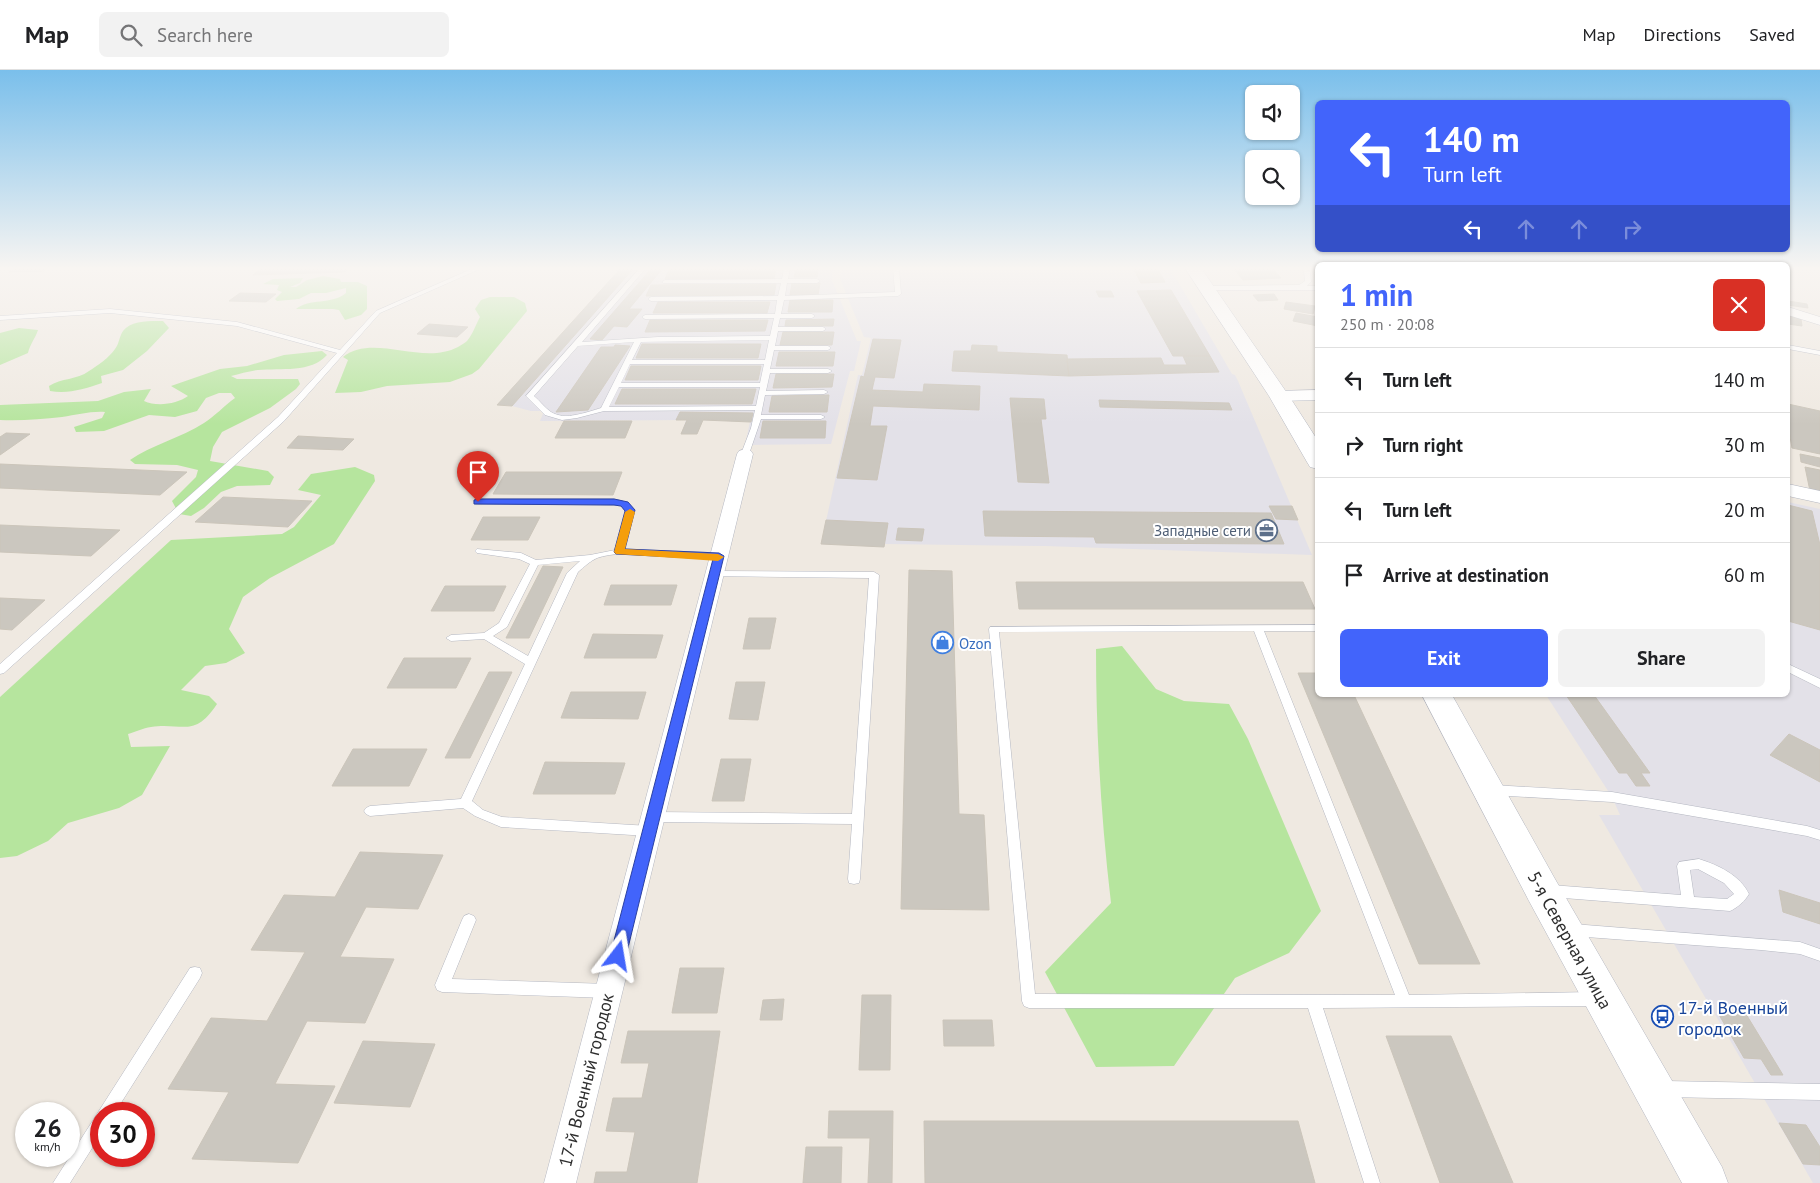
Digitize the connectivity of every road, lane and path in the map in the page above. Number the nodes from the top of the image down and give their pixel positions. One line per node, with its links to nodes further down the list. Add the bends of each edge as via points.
1 (197, 320): 14 (lane, via 237,324)
2 (370, 320): 14 (lane)
3 (597, 320): 10 (lane)
4 (777, 320): 6 (lane)
5 (1228, 320): 24 (main road)
6 (775, 329): 7 (lane); 8 (lane)
7 (823, 329)
8 (773, 338): 9 (lane, via 658,338); 12 (lane)
9 (638, 341): 10 (lane); 16 (lane)
10 (576, 344): 26 (lane, via 530,396 548,415 579,416)
11 (1790, 347): 15 (lane)
12 (771, 348): 13 (lane); 17 (lane)
13 (828, 348)
14 (340, 352): 45 (lane, via 281,419)
15 (1820, 353)
16 (627, 362): 17 (lane); 20 (lane)
17 (768, 362): 18 (lane)
18 (766, 371): 19 (lane); 21 (lane)
19 (828, 371)
20 (616, 385): 21 (lane); 26 (lane)
21 (763, 389): 22 (lane); 25 (lane)
22 (824, 392)
23 (1315, 395): 24 (street)
24 (1279, 396): 30 (main road)
25 (759, 408): 26 (lane); 27 (lane)
26 (604, 409)
27 (757, 417): 28 (lane); 29 (lane)
28 (821, 417)
29 (745, 454): 38 (street, 17-й Военный городок)
30 (1315, 456)
31 (1790, 490): 32 (street)
32 (1820, 497)
33 (478, 502): 35 (lane, via 624,504 630,510)
34 (480, 551): 37 (lane, via 521,556)
35 (619, 552): 36 (lane); 38 (lane)
36 (596, 556): 37 (lane); 43 (lane, via 582,562 572,573)
37 (535, 563): 41 (lane, via 503,625)
38 (716, 565): 51 (lane, via 874,575); 52 (street, 17-й Военный городок)
39 (1315, 628): 40 (lane)
40 (1258, 629): 63 (lane, via 994,629 1029,1001); 64 (lane)
41 (486, 636): 42 (lane); 43 (lane)
42 (451, 638)
43 (530, 662): 49 (lane)
44 (1790, 669): 46 (lane)
45 (0, 670)
46 (1820, 684)
47 (1438, 697): 48 (main road, 5-я Северная улица)
48 (1488, 789): 53 (lane, via 1612,797); 55 (main road, 5-я Северная улица)
49 (465, 803): 50 (lane); 52 (lane, via 501,822)
50 (370, 811)
51 (858, 819): 52 (lane); 54 (lane)
52 (651, 824): 61 (street, 17-й Военный городок)
53 (1820, 835)
54 (854, 880)
55 (1542, 890): 56 (lane); 58 (main road, 5-я Северная улица)
56 (1688, 901): 56 (lane, via 1730,904 1742,894 1729,878 1699,864 1683,866)
57 (469, 920): 61 (lane, via 442,985)
58 (1565, 930): 59 (lane, via 1761,944 1800,948); 62 (main road, 5-я Северная улица)
59 (1820, 955)
60 (195, 973): 67 (lane)
61 (609, 991): 70 (street, 17-й Военный городок)
62 (1604, 999): 64 (lane); 65 (main road, 5-я Северная улица)
63 (1314, 1001): 64 (lane); 71 (lane)
64 (1405, 1002)
65 (1654, 1089): 66 (lane); 72 (main road, 5-я Северная улица)
66 (1820, 1092)
67 (113, 1102)
68 (90, 1137): 69 (lane)
69 (61, 1183)
70 (560, 1183)
71 (1372, 1183)
72 (1706, 1183)

